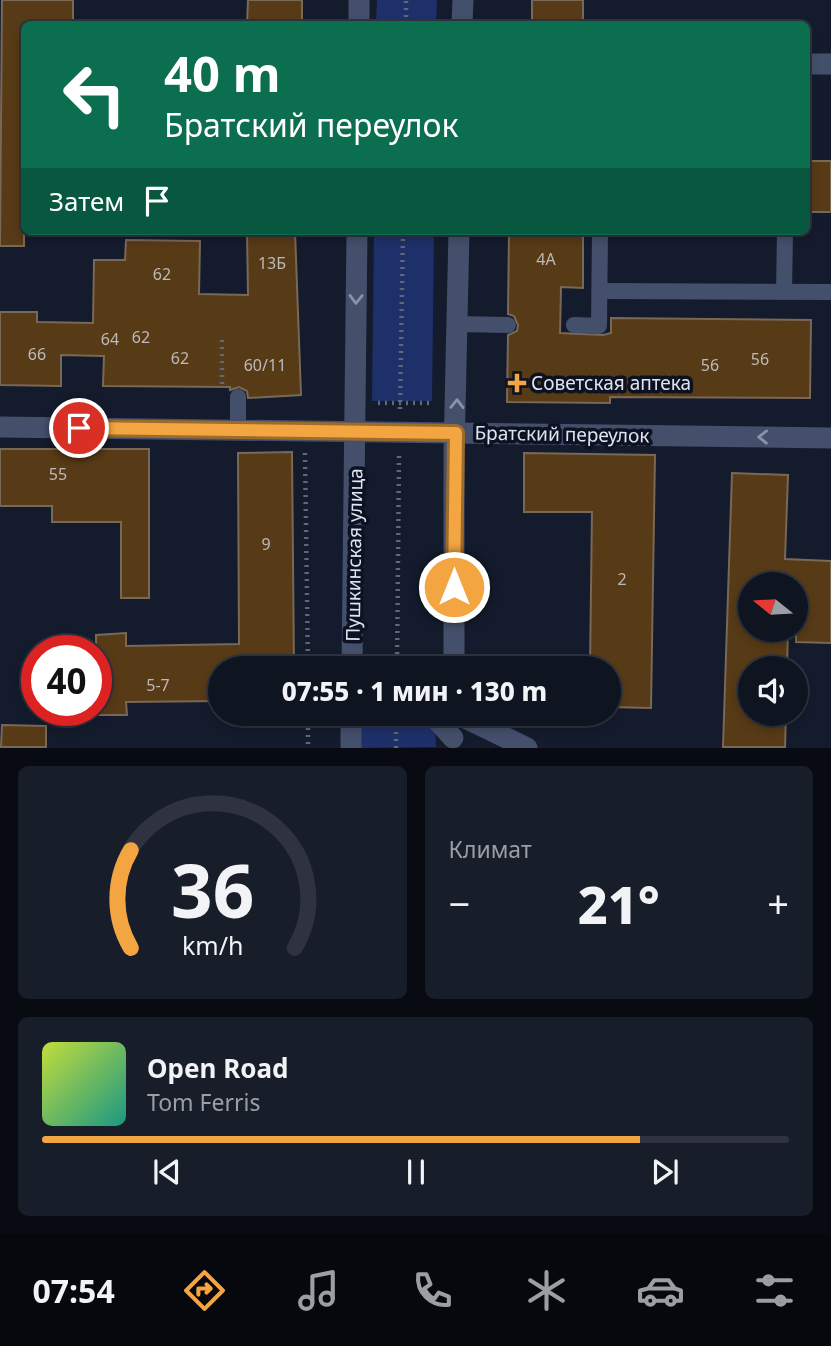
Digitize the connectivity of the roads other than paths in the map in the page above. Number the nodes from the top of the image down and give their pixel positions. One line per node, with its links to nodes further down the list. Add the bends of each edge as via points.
1 (359, 0): 3 (street)
2 (463, 0): 4 (street)
3 (359, 21)
4 (462, 21)
5 (810, 64): 6 (street)
6 (831, 64)
7 (357, 235): 20 (street, Пушкинская улица, one-way to 20)
8 (459, 235): 14 (street)
9 (600, 235): 11 (lane)
10 (785, 235): 12 (lane)
11 (600, 290): 12 (lane); 16 (lane, via 599,326)
12 (784, 292): 13 (lane)
13 (831, 292)
14 (458, 324): 15 (lane); 21 (street, one-way to 14)
15 (508, 325)
16 (574, 325)
17 (230, 397): 19 (lane)
18 (0, 427): 19 (street, Братский переулок)
19 (238, 432): 20 (street, Братский переулок)
20 (355, 433): 21 (street, Братский переулок); 23 (street, Пушкинская улица)
21 (456, 433): 22 (street, Братский переулок, one-way to 21); 24 (street)
22 (831, 438)
23 (352, 656)
24 (454, 656)
25 (441, 726): 27 (street)
26 (482, 726): 28 (street)
27 (453, 743)
28 (527, 747)

